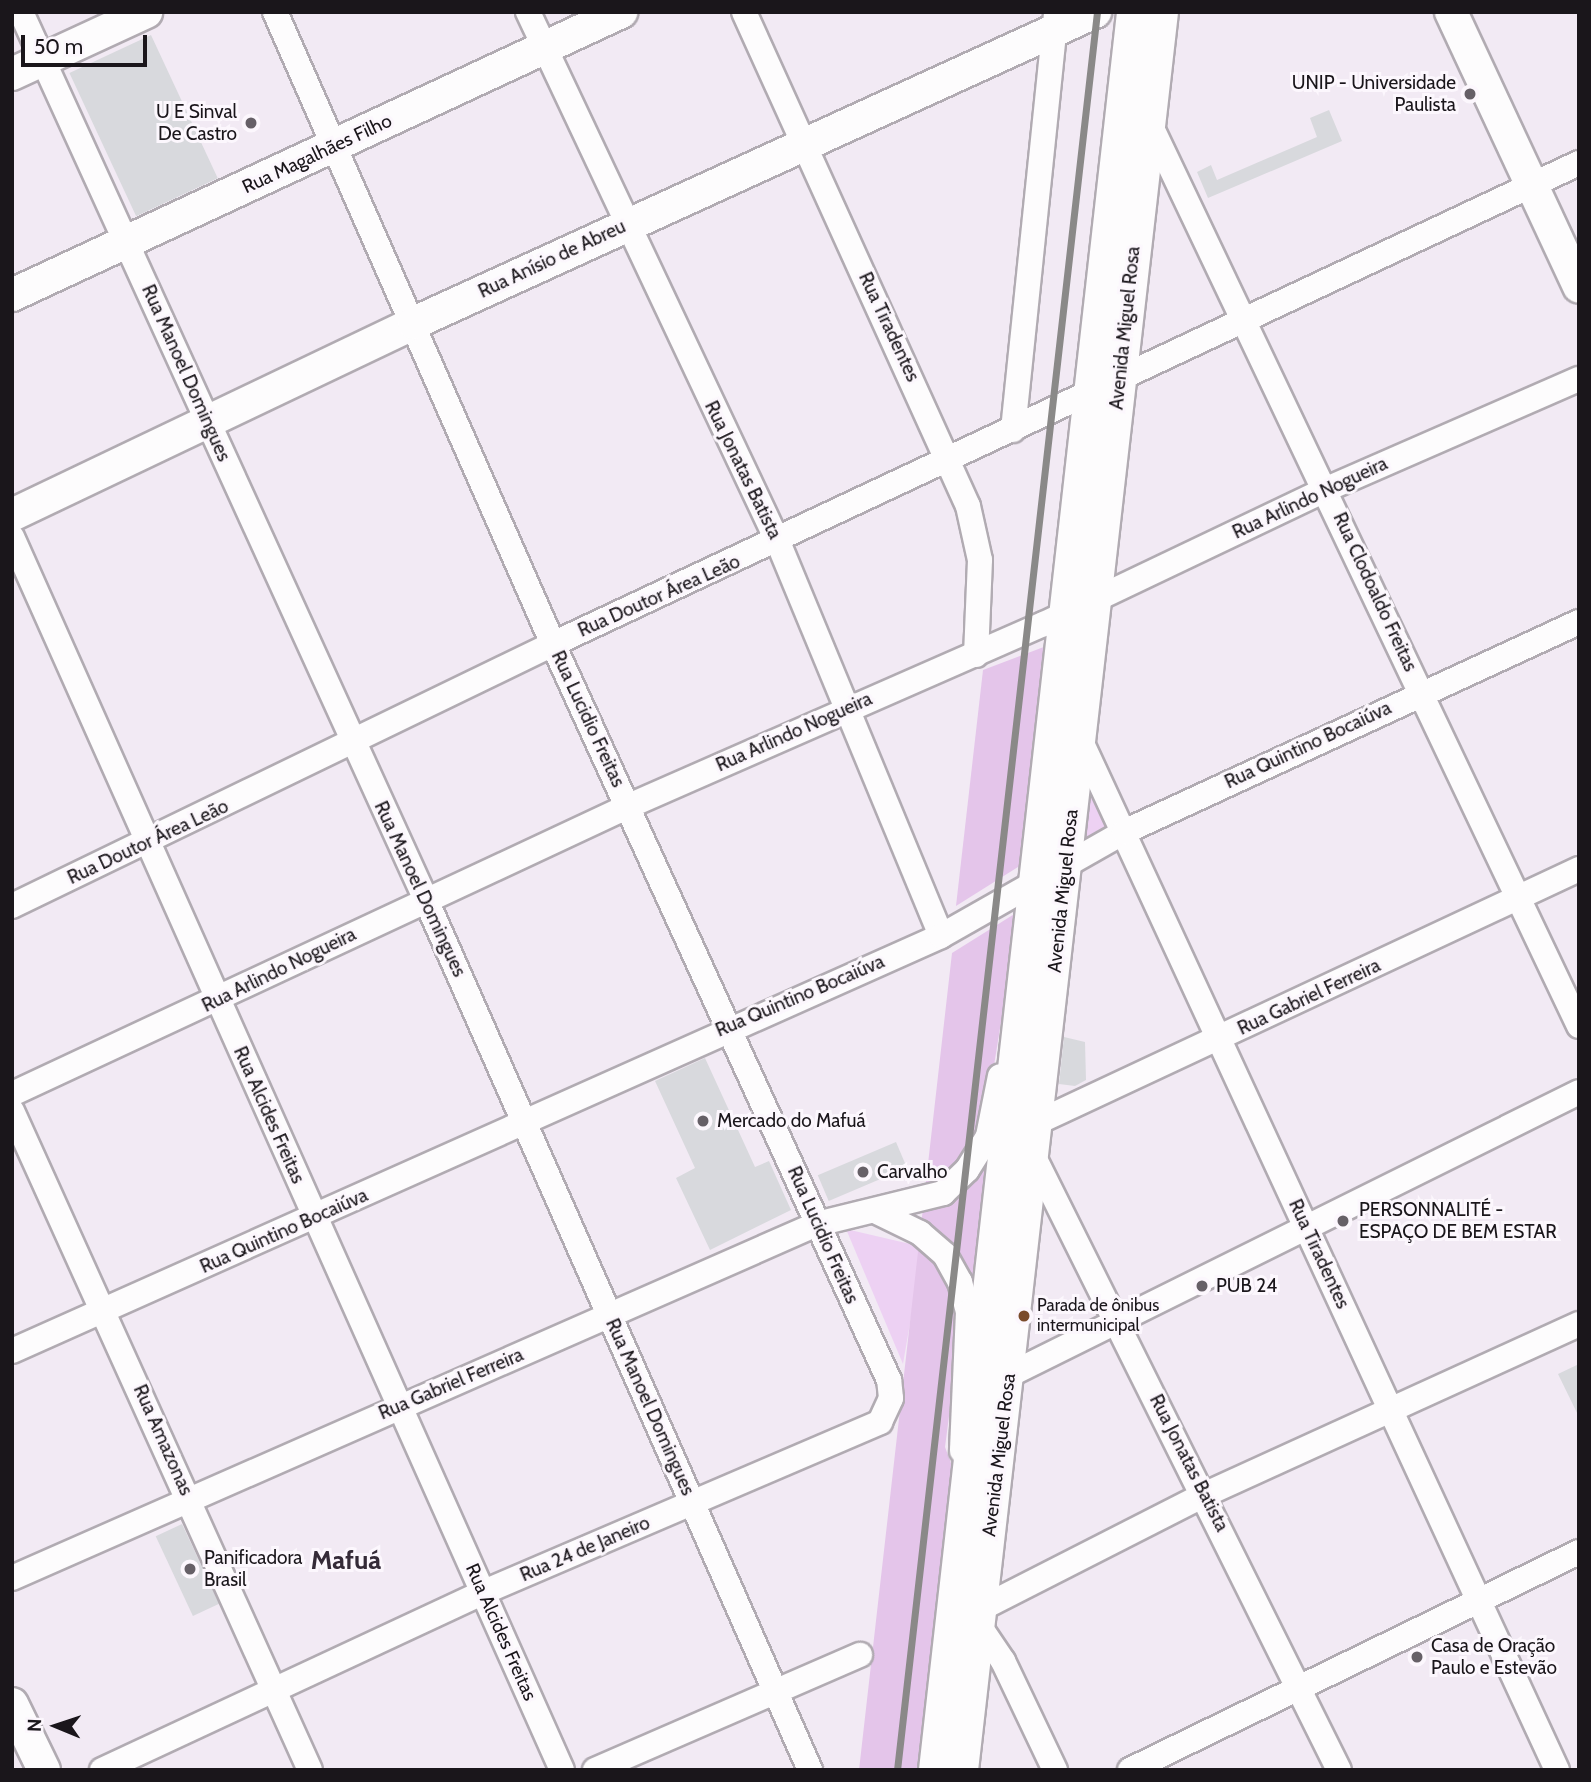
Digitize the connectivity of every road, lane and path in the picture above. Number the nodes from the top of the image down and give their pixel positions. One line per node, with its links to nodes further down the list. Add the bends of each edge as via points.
1 (21, 12): 13 (street, Rua Manoel Domingues)
2 (146, 12): 13 (main road)
3 (275, 12): 16 (street, Rua Lucidio Freitas)
4 (528, 12): 12 (street, Rua Jonatas Batista)
5 (621, 12): 12 (main road, Rua Magalhães Filho)
6 (744, 12): 17 (street, Rua Tiradentes)
7 (1095, 12): 11 (main road, Rua Anísio de Abreu)
8 (1133, 12): 27 (main road, Avenida Miguel Rosa)
9 (1162, 12): 15 (main road, Avenida Miguel Rosa)
10 (1451, 12): 19 (main road)
11 (1058, 23): 17 (main road, Rua Anísio de Abreu); 29 (street)
12 (545, 50): 16 (main road, Rua Magalhães Filho); 20 (street, Rua Jonatas Batista)
13 (44, 60): 14 (main road); 21 (street, Rua Manoel Domingues)
14 (12, 74)
15 (1149, 122): 24 (street, Rua Clodoaldo Freitas); 27 (main road, Avenida Miguel Rosa)
16 (333, 146): 21 (main road, Rua Magalhães Filho); 25 (street, Rua Lucidio Freitas)
17 (806, 147): 20 (main road, Rua Anísio de Abreu); 30 (street, Rua Tiradentes)
18 (1579, 163): 19 (street, Rua Doutor Área Leão)
19 (1532, 186): 22 (main road); 24 (street, Rua Doutor Área Leão)
20 (625, 225): 25 (main road, Rua Anísio de Abreu); 34 (street, Rua Jonatas Batista)
21 (128, 242): 23 (main road, Rua Magalhães Filho); 28 (street, Rua Manoel Domingues)
22 (1579, 287)
23 (12, 295)
24 (1247, 318): 27 (street, Rua Doutor Área Leão); 31 (street, Rua Clodoaldo Freitas)
25 (414, 323): 28 (main road, Rua Anísio de Abreu); 38 (street, Rua Lucidio Freitas)
26 (1579, 379): 31 (street, Rua Arlindo Nogueira)
27 (1093, 393): 29 (street, Rua Doutor Área Leão); 35 (main road, Avenida Miguel Rosa); 36 (main road, Avenida Miguel Rosa)
28 (207, 420): 32 (main road, Rua Anísio de Abreu); 43 (street, Rua Manoel Domingues)
29 (1013, 430): 30 (street, Rua Doutor Área Leão)
30 (950, 460): 34 (street, Rua Doutor Área Leão); 39 (street, Rua Tiradentes, via 976,532)
31 (1327, 489): 35 (street, Rua Arlindo Nogueira); 40 (street, Rua Clodoaldo Freitas)
32 (12, 514)
33 (12, 537): 46 (street, Rua Alcides Freitas)
34 (778, 542): 38 (street, Rua Doutor Área Leão); 41 (street, Rua Jonatas Batista)
35 (1095, 598): 36 (street, Rua Arlindo Nogueira); 42 (main road, Avenida Miguel Rosa)
36 (1056, 619): 39 (street, Rua Arlindo Nogueira); 49 (main road, Avenida Miguel Rosa)
37 (1579, 622): 40 (street, Rua Quintino Bocaiúva)
38 (553, 644): 43 (street, Rua Doutor Área Leão); 44 (street, Rua Lucidio Freitas)
39 (980, 653): 41 (street, Rua Arlindo Nogueira)
40 (1422, 691): 45 (street, Rua Quintino Bocaiúva); 50 (street, Rua Clodoaldo Freitas)
41 (849, 707): 44 (street, Rua Arlindo Nogueira); 53 (street, Rua Jonatas Batista)
42 (1080, 739): 45 (street, Rua Tiradentes); 47 (main road, Avenida Miguel Rosa)
43 (352, 744): 46 (street, Rua Doutor Área Leão); 51 (street, Rua Manoel Domingues)
44 (629, 806): 51 (street, Rua Arlindo Nogueira); 56 (street, Rua Lucidio Freitas)
45 (1124, 832): 47 (street, Rua Quintino Bocaiúva); 58 (street, Rua Tiradentes)
46 (147, 844): 52 (street, Rua Doutor Área Leão); 55 (street, Rua Alcides Freitas)
47 (1066, 862): 49 (street, Rua Quintino Bocaiúva); 63 (main road, Avenida Miguel Rosa)
48 (1579, 869): 50 (street, Rua Gabriel Ferreira)
49 (1027, 885): 53 (street, Rua Quintino Bocaiúva); 54 (main road, Avenida Miguel Rosa)
50 (1520, 897): 57 (street, Rua Clodoaldo Freitas); 58 (street, Rua Gabriel Ferreira)
51 (426, 900): 55 (street, Rua Arlindo Nogueira); 62 (street, Rua Manoel Domingues)
52 (12, 906)
53 (951, 931): 56 (street, Rua Quintino Bocaiúva)
54 (1028, 965): 65 (street, Rua Gabriel Ferreira, via 1010,1018 988,1136 952,1186); 78 (main road, Avenida Miguel Rosa)
55 (218, 1000): 60 (street, Rua Arlindo Nogueira); 66 (street, Rua Alcides Freitas)
56 (730, 1025): 62 (street, Rua Quintino Bocaiúva); 67 (street, Rua Lucidio Freitas)
57 (1579, 1026)
58 (1220, 1039): 63 (street, Rua Gabriel Ferreira); 68 (street, Rua Tiradentes)
59 (1579, 1091): 68 (street)
60 (12, 1094)
61 (12, 1111): 69 (street, Rua Amazonas)
62 (524, 1121): 66 (street, Rua Quintino Bocaiúva); 70 (street, Rua Manoel Domingues)
63 (1038, 1122): 64 (main road, Avenida Miguel Rosa)
64 (1035, 1159): 71 (street, Rua Jonatas Batista); 74 (main road, Avenida Miguel Rosa)
65 (889, 1214): 67 (street, Rua Gabriel Ferreira); 78 (street, via 945,1255 965,1298 968,1324 959,1420)
66 (316, 1218): 69 (street, Rua Quintino Bocaiúva); 75 (street, Rua Alcides Freitas)
67 (817, 1224): 70 (street, Rua Gabriel Ferreira); 77 (street, Rua Lucidio Freitas, via 889,1380 891,1398)
68 (1308, 1229): 71 (street); 76 (street, Rua Tiradentes)
69 (106, 1311): 73 (street, Rua Quintino Bocaiúva); 80 (street, Rua Amazonas)
70 (610, 1318): 75 (street, Rua Gabriel Ferreira); 81 (street, Rua Manoel Domingues)
71 (1115, 1320): 74 (street); 79 (street, Rua Jonatas Batista)
72 (1579, 1324): 76 (street)
73 (12, 1351)
74 (1009, 1375): 86 (main road, Avenida Miguel Rosa)
75 (400, 1405): 80 (street, Rua Gabriel Ferreira); 84 (street, Rua Alcides Freitas)
76 (1390, 1410): 79 (street); 85 (street, Rua Tiradentes)
77 (880, 1422): 81 (street, Rua 24 de Janeiro)
78 (967, 1486): 92 (main road, Avenida Miguel Rosa)
79 (1206, 1494): 86 (street); 88 (street, Rua Jonatas Batista)
80 (190, 1502): 83 (street, Rua Gabriel Ferreira); 89 (street, Rua Amazonas)
81 (692, 1502): 84 (street, Rua 24 de Janeiro); 90 (street, Rua Manoel Domingues)
82 (1579, 1552): 85 (street)
83 (12, 1578)
84 (484, 1592): 89 (street, Rua 24 de Janeiro); 98 (street, Rua Alcides Freitas)
85 (1479, 1599): 88 (street); 106 (street, Rua Tiradentes)
86 (979, 1617): 92 (main road, Avenida Miguel Rosa); 103 (street)
87 (860, 1655): 90 (street)
88 (1300, 1685): 104 (street); 105 (street, Rua Jonatas Batista)
89 (275, 1690): 96 (street, Rua 24 de Janeiro); 97 (street, Rua Amazonas)
90 (778, 1690): 99 (street); 100 (street, Rua Manoel Domingues)
91 (12, 1704): 95 (main road)
92 (955, 1704): 101 (main road, Avenida Miguel Rosa); 102 (main road, Avenida Miguel Rosa)
93 (12, 1753): 94 (main road)
94 (20, 1770)
95 (44, 1770)
96 (102, 1770)
97 (310, 1770)
98 (562, 1770)
99 (595, 1770)
100 (810, 1770)
101 (935, 1770)
102 (962, 1770)
103 (1055, 1770)
104 (1129, 1770)
105 (1339, 1770)
106 (1558, 1770)

